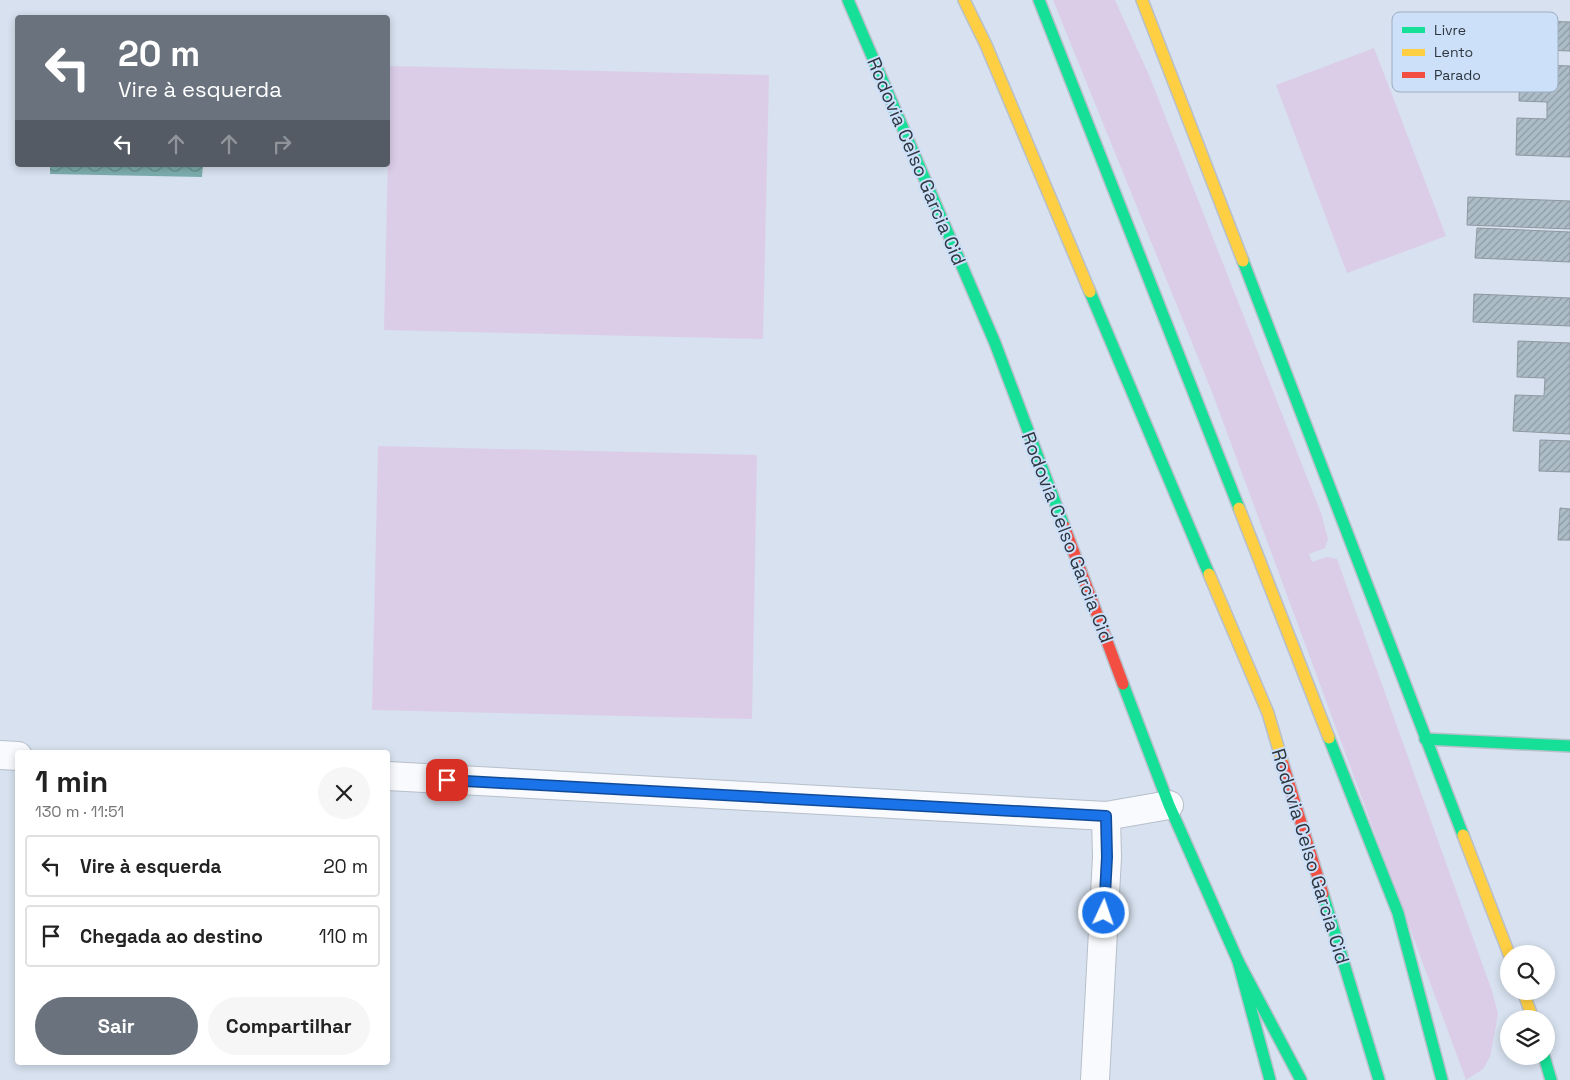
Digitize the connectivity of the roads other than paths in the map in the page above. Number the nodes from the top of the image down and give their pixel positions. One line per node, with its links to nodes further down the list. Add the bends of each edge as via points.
1 (848, 0): 10 (main road, Rodovia Celso Garcia Cid, via 995,343)
2 (964, 0): 18 (main road, Rodovia Celso Garcia Cid, via 986,45 1268,713)
3 (1039, 0): 19 (main road, via 1398,913)
4 (1142, 0): 5 (main road)
5 (1425, 739): 6 (main road); 12 (main road)
6 (1570, 746)
7 (0, 755): 8 (street)
8 (15, 756)
9 (390, 776): 11 (street)
10 (1169, 805): 11 (street); 13 (main road, Rodovia Celso Garcia Cid)
11 (1106, 816): 15 (street, via 1107,857)
12 (1505, 945)
13 (1238, 961): 16 (main road, Rodovia Celso Garcia Cid); 17 (main road)
14 (1547, 1065): 20 (main road)
15 (1095, 1080)
16 (1270, 1080)
17 (1301, 1080)
18 (1379, 1080)
19 (1442, 1080)
20 (1551, 1080)

